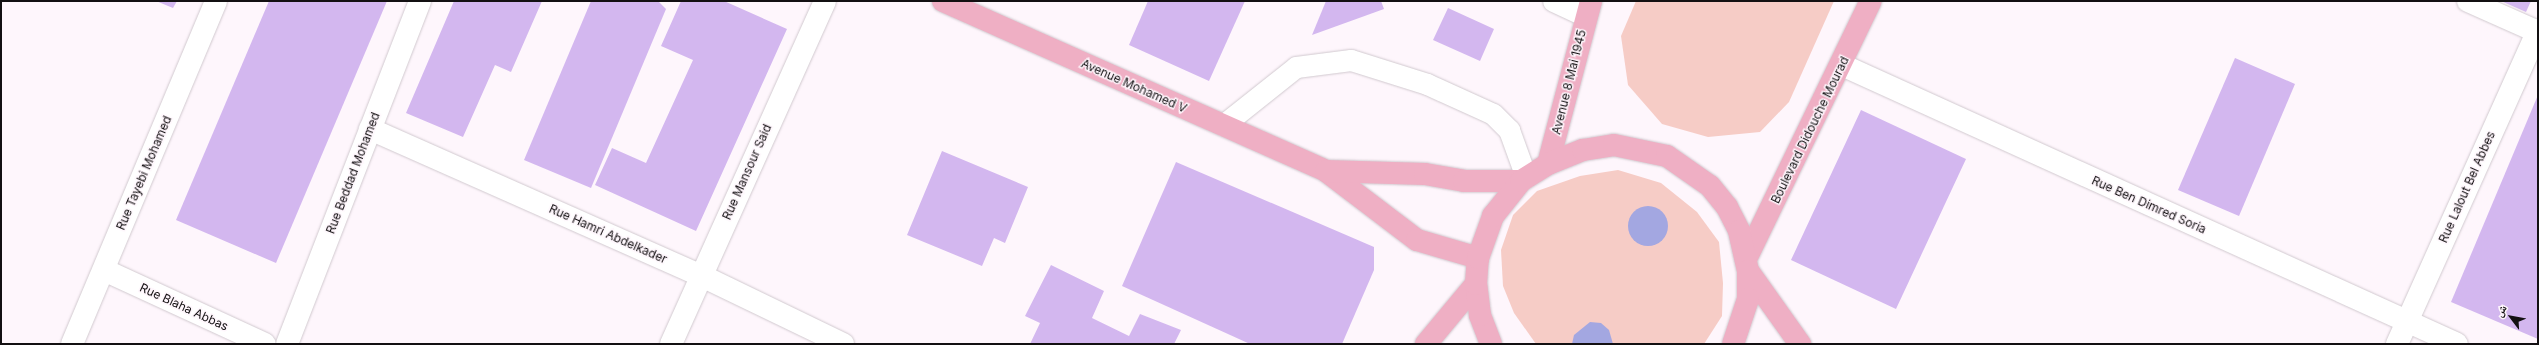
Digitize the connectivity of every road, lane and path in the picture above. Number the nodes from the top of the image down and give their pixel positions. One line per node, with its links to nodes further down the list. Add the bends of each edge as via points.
1 (216, 1): 18 (street, Rue Tayebi Mohamed)
2 (420, 1): 12 (street, Rue Beddad Mohamed)
3 (825, 1): 19 (street, Rue Mansour Said)
4 (943, 1): 11 (main road, Avenue Mohamed V)
5 (1554, 1): 8 (street)
6 (1871, 1): 10 (main road, Boulevard Didouche Mourad)
7 (2468, 1): 9 (street)
8 (1588, 9): 13 (main road, Avenue 8 Mai 1945)
9 (2538, 32): 21 (street, Rue Lalout Bel Abbes)
10 (1842, 65): 17 (main road, Boulevard Didouche Mourad); 21 (street, Rue Ben Dimred Soria)
11 (1223, 125): 14 (main road, Avenue Mohamed V); 15 (lane, via 1296,67 1351,60 1427,84 1493,114 1510,130)
12 (370, 129): 19 (street, Rue Hamri Abdelkader); 24 (street, Rue Beddad Mohamed)
13 (1548, 164): 15 (main road); 17 (main road, via 1583,150 1614,145 1666,156 1710,186 1739,231)
14 (1326, 171): 15 (main road, via 1425,174 1464,181); 16 (main road, via 1417,240)
15 (1523, 179): 16 (main road, via 1493,216)
16 (1478, 258): 20 (main road)
17 (1748, 264): 29 (main road, via 1748,299); 30 (main road)
18 (104, 270): 22 (street, Rue Tayebi Mohamed); 23 (street, Rue Blaha Abbas)
19 (700, 275): 25 (street, Rue Mansour Said); 26 (street, Rue Hamri Abdelkader)
20 (1476, 284): 27 (main road); 28 (main road, via 1480,315)
21 (2406, 321): 31 (street, Rue Lalout Bel Abbes); 32 (street, Rue Ben Dimred Soria)
22 (72, 344)
23 (265, 344)
24 (286, 344)
25 (670, 344)
26 (843, 344)
27 (1426, 344)
28 (1491, 344)
29 (1733, 344)
30 (1800, 344)
31 (2396, 344)
32 (2457, 344)

